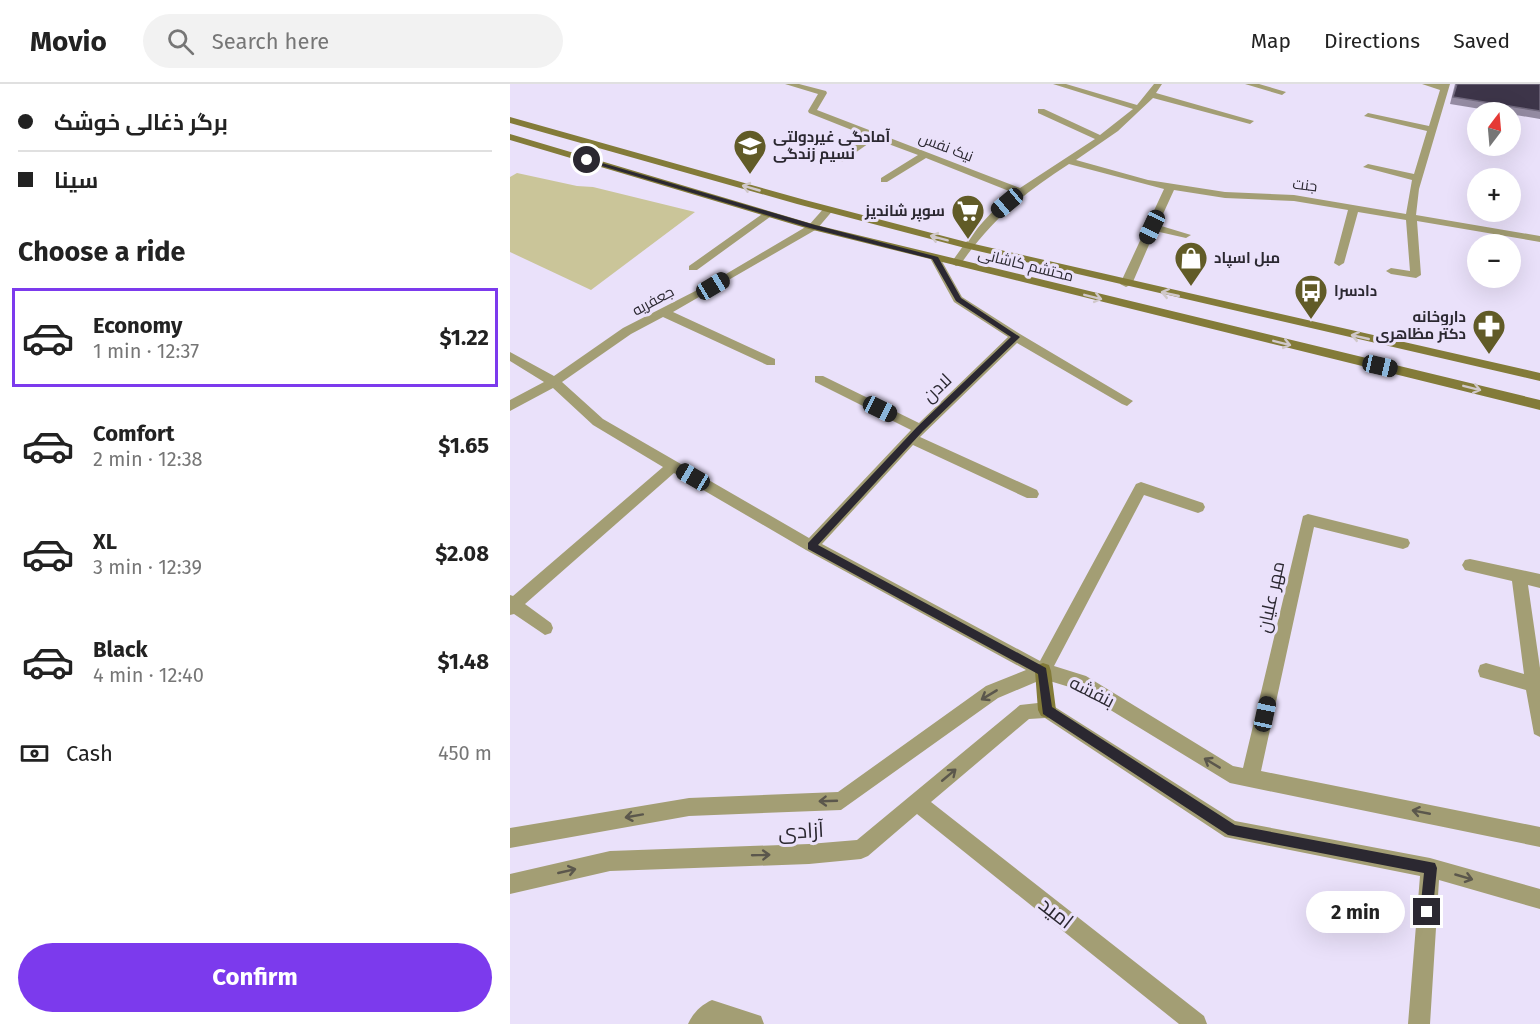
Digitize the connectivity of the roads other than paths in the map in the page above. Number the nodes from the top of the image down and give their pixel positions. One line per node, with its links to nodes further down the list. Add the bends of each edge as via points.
1 (793, 84): 15 (street, نیک نفس, via 823,93 812,111)
2 (1057, 84): 9 (street)
3 (1158, 84): 8 (street)
4 (1250, 84): 7 (street)
5 (1426, 84): 6 (street)
6 (1445, 86): 14 (street)
7 (1282, 92)
8 (1152, 95): 9 (street); 13 (street)
9 (1138, 108): 16 (street)
10 (1041, 111): 16 (street)
11 (1368, 116): 14 (street)
12 (510, 120): 27 (main road, محتشم کاشانی, one-way to 12)
13 (1250, 121)
14 (1432, 129): 22 (street)
15 (874, 135): 18 (street, نیک نفس); 19 (street)
16 (1100, 138): 20 (street)
17 (513, 139): 28 (main road, محتشم کاشانی)
18 (925, 155): 23 (street); 25 (street, نیک نفس)
19 (839, 160)
20 (1067, 160): 24 (street, جنت); 25 (street)
21 (1368, 167): 22 (street)
22 (1417, 178): 29 (street)
23 (884, 180)
24 (1170, 187): 26 (street, جنت); 31 (street)
25 (1021, 192): 36 (street, via 993,214)
26 (1354, 207): 29 (street, جنت); 39 (street)
27 (830, 209): 30 (street, جعفریه); 36 (main road, محتشم کاشانی, one-way to 27)
28 (769, 214): 30 (main road, محتشم کاشانی); 40 (street)
29 (1411, 215): 32 (street, جنت); 41 (street, via 1416,274)
30 (813, 227): 37 (main road, محتشم کاشانی); 43 (street, جعفریه)
31 (1152, 227): 34 (street); 42 (street)
32 (1485, 230): 33 (street); 35 (street, جنت)
33 (1485, 234)
34 (1186, 235)
35 (1540, 239)
36 (969, 246): 38 (street); 42 (main road, محتشم کاشانی)
37 (935, 258): 38 (main road, محتشم کاشانی); 44 (street, via 958,299)
38 (956, 263): 51 (main road, محتشم کاشانی, one-way to 51)
39 (1339, 263)
40 (693, 268)
41 (1391, 271)
42 (1126, 284): 47 (main road, محتشم کاشانی, one-way to 42)
43 (663, 312): 46 (street); 49 (street, جعفریه, via 627,331)
44 (1016, 337): 50 (street); 53 (street, لادن)
45 (510, 356): 49 (street, بنفشه)
46 (771, 362)
47 (1540, 377)
48 (819, 379): 53 (street)
49 (554, 382): 52 (street, جعفریه); 54 (street, بنفشه, via 598,422)
50 (1127, 401)
51 (1540, 405)
52 (510, 406)
53 (916, 434): 55 (street); 58 (street, لادن)
54 (673, 466): 58 (street, بنفشه); 62 (street)
55 (1032, 494)
56 (1198, 507): 64 (street, via 1141,488)
57 (1403, 543): 69 (street, مهر علیان, via 1308,520)
58 (811, 546): 64 (street, بنفشه)
59 (1470, 565): 60 (street)
60 (1519, 576): 61 (street); 66 (street)
61 (1540, 581)
62 (511, 605): 63 (street)
63 (545, 628)
64 (1043, 671): 67 (main road); 69 (street, بنفشه, one-way to 64, via 1230,774 1080,682); 72 (street, آزادی, one-way to 72, via 992,692 841,801 689,807)
65 (1486, 671): 66 (street)
66 (1537, 686): 68 (street)
67 (1047, 710): 70 (street, آزادی, one-way to 67, via 1026,711); 73 (street, بنفشه, via 1232,830)
68 (1540, 728)
69 (1250, 778): 71 (street, بنفشه, one-way to 69)
70 (916, 802): 74 (street, آزادی, one-way to 70, via 610,861 861,849); 78 (street, امید)
71 (1540, 837)
72 (510, 838)
73 (1430, 868): 75 (street, بنفشه, one-way to 75); 79 (street)
74 (510, 884)
75 (1540, 899)
76 (699, 1024): 77 (street, via 712,1011)
77 (753, 1024)
78 (1196, 1024)
79 (1419, 1024)

